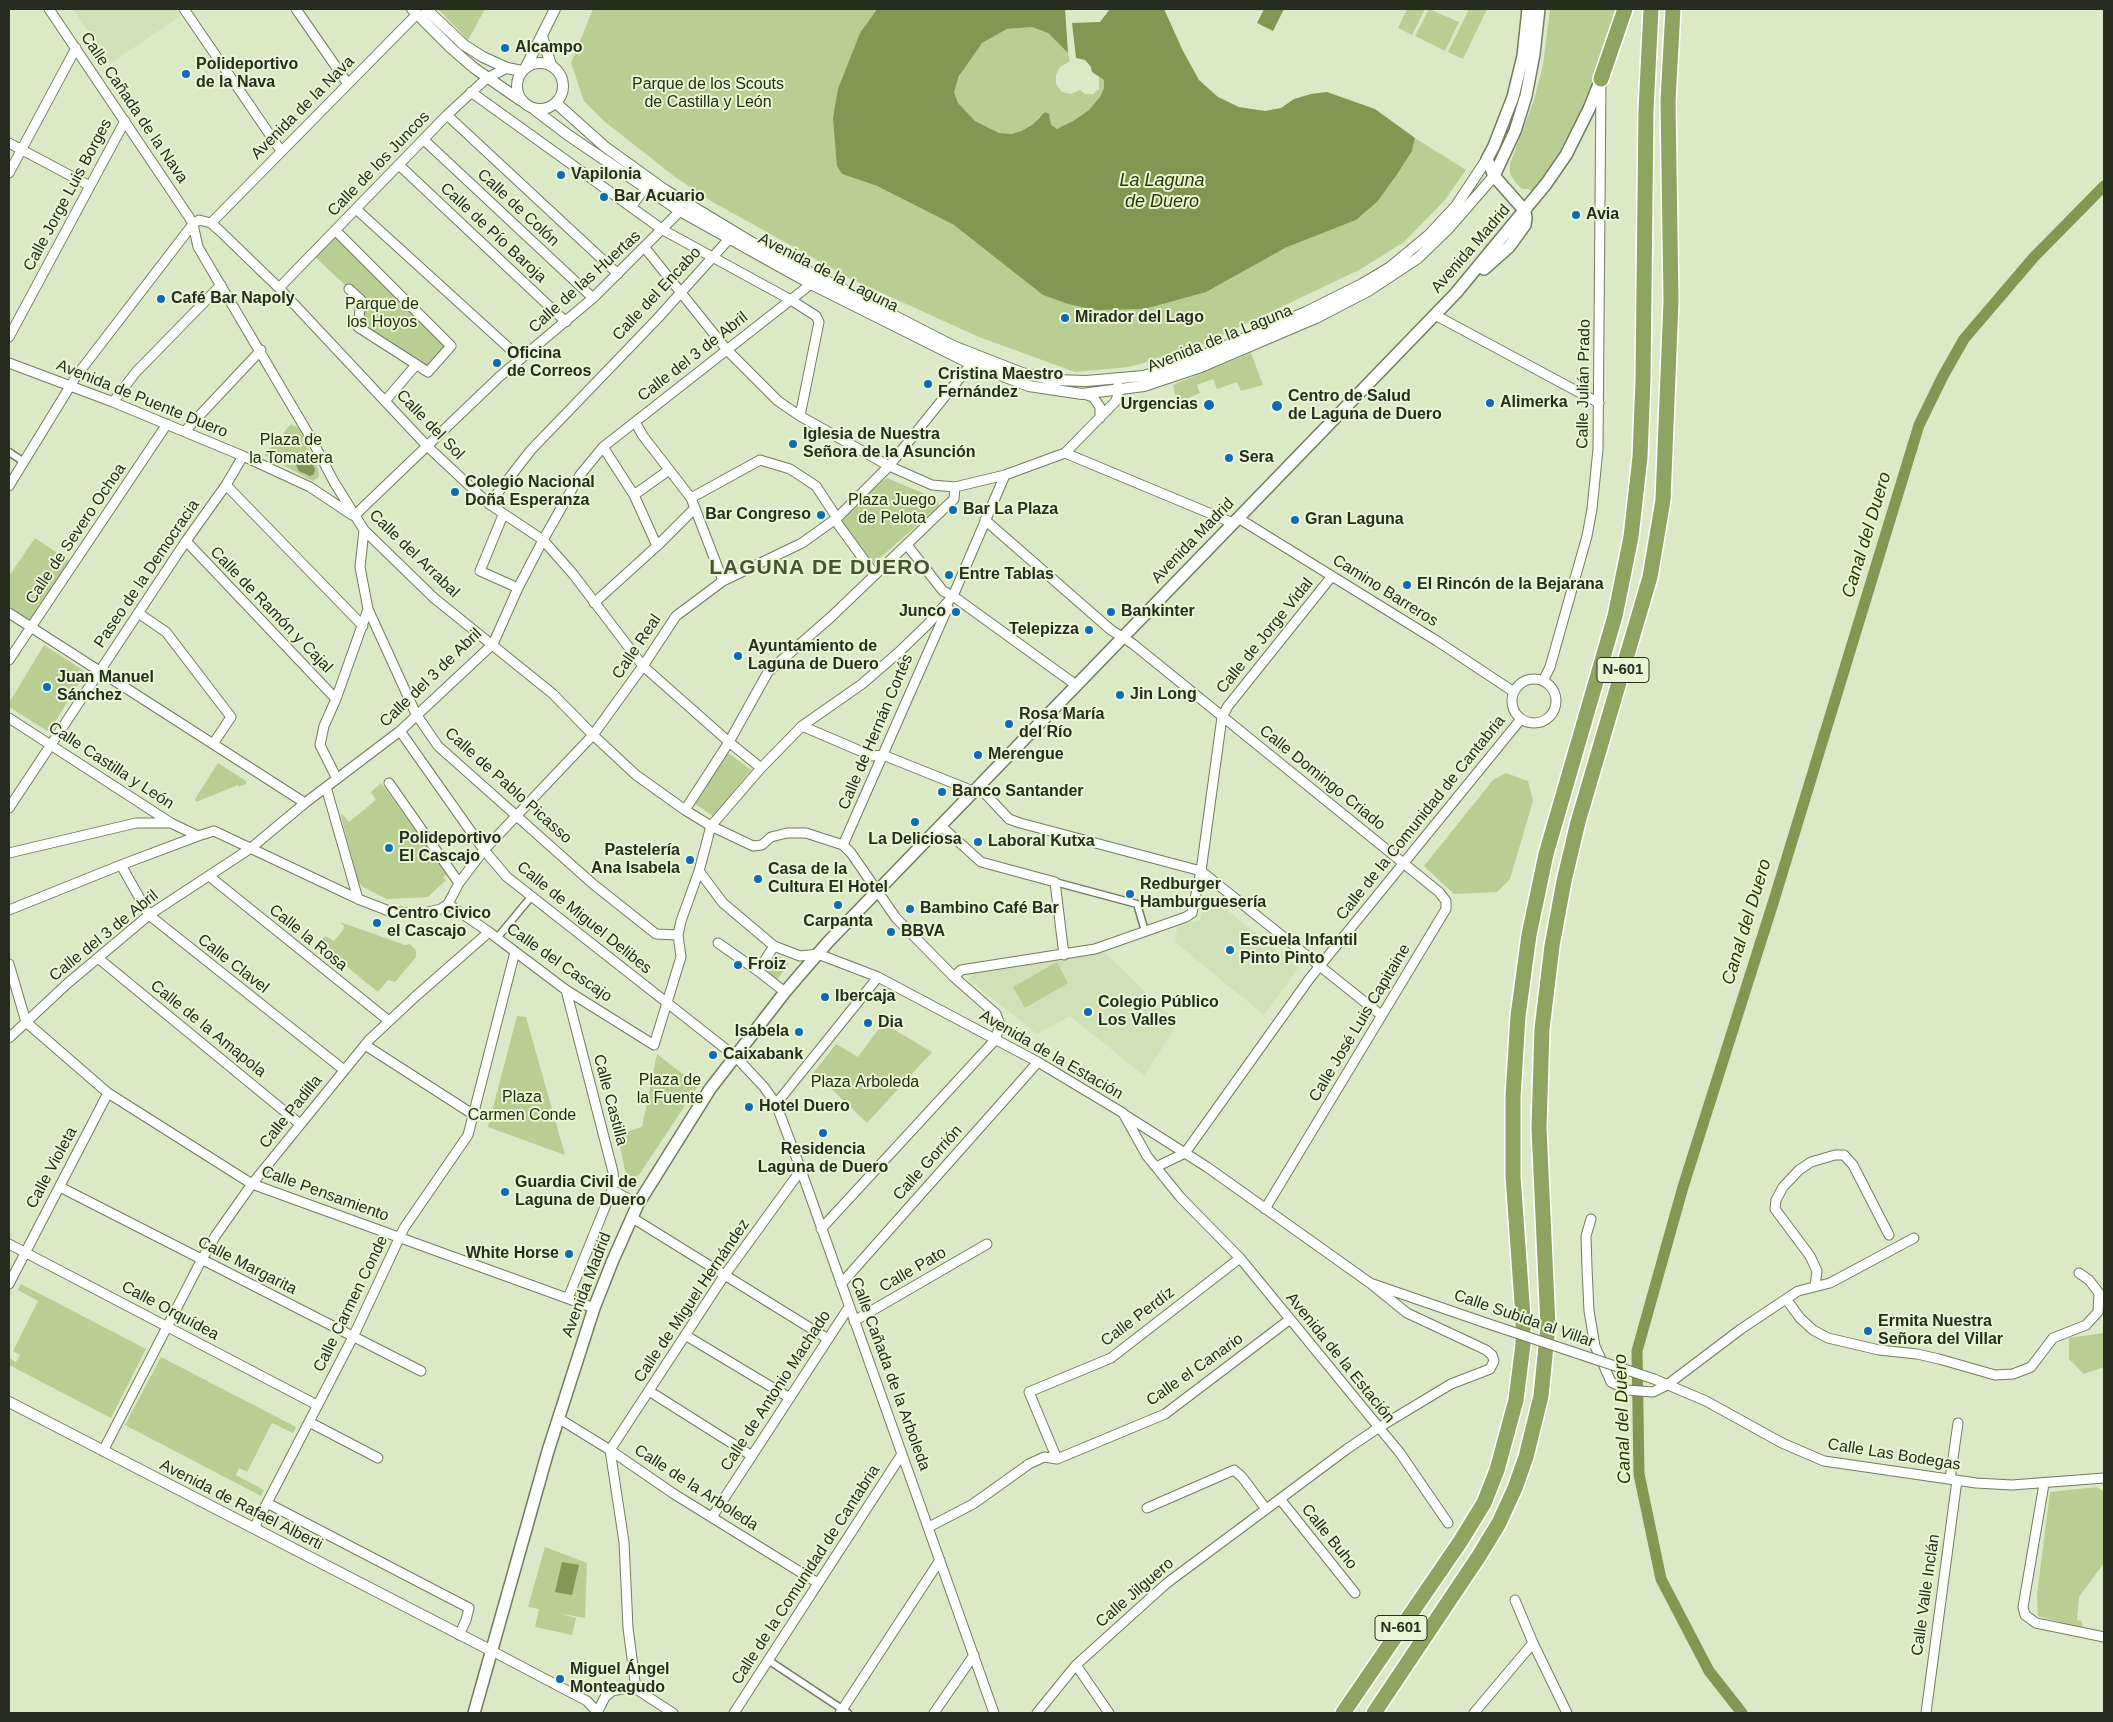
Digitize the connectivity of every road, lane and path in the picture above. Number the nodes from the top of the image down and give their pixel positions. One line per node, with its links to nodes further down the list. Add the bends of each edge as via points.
1 (49, 9): 13 (street, Calle Cañada de la Nava)
2 (184, 9): 29 (street)
3 (296, 9): 19 (street)
4 (426, 9): 15 (street, via 464,45)
5 (555, 9): 12 (street)
6 (1528, 9): 30 (main road, Avenida de la Laguna, via 1514,97)
7 (1539, 9): 33 (main road, Avenida de la Laguna, via 1526,96 1515,131)
8 (1625, 9): 18 (highway)
9 (1651, 9): 285 (highway, N-601, via 1646,110 1643,379 1640,457 1631,537 1615,616 1546,854 1529,935 1518,1016 1513,1176 1523,1344 1516,1400 1497,1470 1484,1503)
10 (1674, 9): 286 (highway, N-601, via 1668,101 1671,301 1663,500 1650,578 1578,822 1552,946 1542,1029 1539,1128 1548,1326 1541,1396 1526,1457 1499,1523)
11 (414, 11): 17 (street); 19 (street, Avenida de la Nava)
12 (542, 36): 14 (street); 16 (street)
13 (76, 48): 25 (street, Calle Cañada de la Nava); 28 (street)
14 (551, 65): 16 (street, via 534,63); 22 (street, via 561,76 564,87)
15 (506, 68): 16 (street); 17 (street, Calle de los Juncos)
16 (524, 69): 21 (street, via 516,88)
17 (487, 78): 20 (street, Calle de los Juncos); 21 (street)
18 (1601, 79): 39 (main road, Avenida Madrid, via 1566,155); 69 (street, Calle Julián Prado)
19 (348, 84): 29 (street, Avenida de la Nava)
20 (471, 92): 24 (street, Calle de los Juncos); 36 (street)
21 (520, 100): 23 (street)
22 (556, 103): 23 (street, via 546,109); 64 (street, Avenida de la Laguna, via 604,146 665,190 751,242 945,342 1022,373 1055,380)
23 (535, 110): 35 (street, Avenida de la Laguna)
24 (447, 115): 26 (street, Calle de los Juncos); 47 (street)
25 (125, 120): 34 (street, Calle Jorge Luis Borges); 41 (street, Calle Cañada de la Nava)
26 (424, 140): 31 (street, Calle de los Juncos); 53 (street, Calle de Colón)
27 (9, 143): 28 (street)
28 (21, 150): 32 (street); 34 (street)
29 (281, 151): 40 (street, Avenida de la Nava)
30 (1487, 159): 33 (main road); 64 (street, Avenida de la Laguna, via 1456,206 1430,234 1389,268 1306,312 1197,358)
31 (400, 165): 37 (street, Calle de los Juncos); 56 (street, Calle de Pío Baroja)
32 (9, 173)
33 (1494, 176): 39 (main road); 64 (street, Avenida de la Laguna, via 1418,258 1368,292 1201,367 1144,386)
34 (90, 186): 57 (street, Calle Jorge Luis Borges)
35 (645, 188): 36 (street); 38 (street, Avenida de la Laguna)
36 (631, 207): 43 (street)
37 (356, 209): 42 (street, Calle de los Juncos); 60 (street)
38 (680, 211): 43 (street, Calle de las Huertas); 44 (street, Avenida de la Laguna)
39 (1525, 211): 55 (main road, Avenida Madrid, via 1524,225 1509,247)
40 (211, 223): 41 (street, via 199,220); 50 (street, Calle del Sol)
41 (193, 224): 49 (street, Calle del Arrabal, via 198,247); 65 (street)
42 (335, 230): 50 (street, Calle de los Juncos); 63 (street, via 451,346 428,372)
43 (663, 230): 45 (street, Calle de las Huertas); 46 (street)
44 (728, 239): 46 (street, Calle del Encabo); 48 (street, Avenida de la Laguna)
45 (645, 248): 47 (street, Calle de las Huertas); 52 (street)
46 (712, 257): 52 (street, Calle del Encabo); 54 (street)
47 (618, 274): 53 (street, Calle de las Huertas)
48 (811, 284): 54 (street, Calle del 3 de Abril); 62 (street, Avenida de la Laguna)
49 (221, 285): 58 (street, Calle del Arrabal); 68 (street, via 136,372)
50 (279, 288): 67 (street, Calle del Sol)
51 (349, 289): 63 (street, via 361,300 358,327)
52 (680, 293): 59 (street); 91 (street, Calle del Encabo, via 531,450)
53 (593, 298): 56 (street, Calle de las Huertas)
54 (791, 300): 59 (street, Calle del 3 de Abril); 70 (street, via 816,316 819,322)
55 (1435, 314): 69 (street); 97 (main road, Avenida Madrid)
56 (566, 322): 60 (street, Calle de las Huertas)
57 (9, 337)
58 (261, 350): 74 (street); 84 (street, Calle del Arrabal)
59 (727, 350): 70 (street, via 778,401); 72 (street, Calle del 3 de Abril)
60 (521, 359): 75 (street, Calle de las Huertas)
61 (9, 363): 65 (street, Avenida de Puente Duero)
62 (971, 364): 66 (street, Avenida de la Laguna, via 1029,386); 81 (street, Calle Real)
63 (416, 365): 67 (street)
64 (1118, 385): 66 (street, Avenida de la Laguna); 71 (street, via 1116,401)
65 (71, 386): 68 (street, Avenida de Puente Duero); 80 (street)
66 (1084, 394): 71 (street, via 1093,397 1100,407)
67 (385, 401): 75 (street, Calle del Sol)
68 (113, 402): 73 (street, Avenida de Puente Duero)
69 (1599, 403): 121 (street, Calle Julián Prado, via 1592,509 1559,639)
70 (800, 416): 81 (street)
71 (1100, 418): 78 (street)
72 (635, 422): 76 (street, Calle del 3 de Abril); 82 (street)
73 (167, 424): 74 (street, Avenida de Puente Duero); 114 (street, Calle de Severo Ochoa)
74 (185, 431): 79 (street, Avenida de Puente Duero)
75 (427, 446): 91 (street, Calle del Sol); 94 (street, Calle de las Huertas)
76 (603, 447): 89 (street); 99 (street, Calle del 3 de Abril, via 580,475)
77 (9, 452): 80 (street)
78 (1065, 453): 83 (street); 97 (street, Camino Barreros)
79 (243, 456): 85 (street, Paseo de la Democracia); 88 (street, Avenida de Puente Duero)
80 (24, 462): 86 (street)
81 (889, 466): 87 (street, via 932,485); 95 (street, Calle Real)
82 (669, 470): 89 (street); 90 (street)
83 (1005, 475): 87 (street); 96 (street, Calle de Hernán Cortés)
84 (334, 482): 88 (street); 94 (street, Calle del Arrabal)
85 (226, 485): 100 (street, Paseo de la Democracia); 113 (street)
86 (9, 486)
87 (955, 487): 101 (street, via 954,499)
88 (317, 492): 94 (street, Avenida de Puente Duero)
89 (634, 495): 102 (street)
90 (691, 498): 92 (street); 95 (street, via 760,460 790,469 816,486)
91 (488, 504): 93 (street, Calle del Sol)
92 (695, 508): 102 (street); 105 (street)
93 (503, 515): 99 (street, Calle del Sol); 106 (street, via 480,571)
94 (354, 516): 98 (street, Calle del Arrabal)
95 (836, 519): 103 (street); 105 (street, Calle Real, via 802,543)
96 (985, 520): 107 (street, Calle de Hernán Cortés); 116 (street, Calle Domingo Criado)
97 (1235, 520): 104 (street, Camino Barreros); 116 (main road, Avenida Madrid)
98 (364, 530): 109 (street, via 360,567); 117 (street, Calle del Arrabal, via 434,598)
99 (543, 540): 106 (street, Calle del 3 de Abril); 108 (street, Calle del Sol)
100 (186, 541): 111 (street, Paseo de la Democracia); 124 (street, Calle de Ramón y Cajal)
101 (907, 545): 103 (street); 107 (street, via 943,591)
102 (657, 546): 108 (street)
103 (875, 575): 132 (street, via 768,672)
104 (1332, 576): 123 (street, Camino Barreros); 126 (street, Calle de Jorge Vidal)
105 (723, 581): 119 (street, Calle Real, via 676,616)
106 (518, 588): 117 (street, Calle del 3 de Abril)
107 (953, 596): 112 (street); 115 (street, Calle de Hernán Cortés); 122 (street)
108 (594, 603): 119 (street, Calle del Sol)
109 (368, 609): 113 (street); 125 (street, Calle de Pablo Picasso)
110 (9, 613): 114 (street)
111 (138, 613): 120 (street, Paseo de la Democracia); 133 (street, via 166,632 231,717)
112 (927, 625): 115 (street); 129 (street, via 862,684)
113 (363, 626): 124 (street)
114 (30, 627): 118 (street, Calle de Severo Ochoa); 120 (street)
115 (936, 630): 135 (street, Calle de Hernán Cortés)
116 (1122, 637): 122 (main road, Avenida Madrid); 126 (street, Calle Domingo Criado)
117 (492, 644): 125 (street, Calle del 3 de Abril); 131 (street, Calle del Arrabal, via 553,694)
118 (9, 660)
119 (643, 666): 131 (street, Calle Real); 132 (street, Calle del Sol)
120 (100, 671): 133 (street); 134 (street, Paseo de la Democracia)
121 (1543, 681): 123 (street, via 1530,680); 128 (street, via 1554,690 1555,711 1540,723)
122 (1076, 685): 140 (main road, Avenida Madrid)
123 (1514, 692): 128 (street, via 1513,707)
124 (336, 699): 137 (street, via 320,745)
125 (416, 714): 130 (street, Calle del 3 de Abril); 144 (street, Calle de Pablo Picasso, via 438,746)
126 (1222, 717): 153 (street, Calle Domingo Criado); 156 (street)
127 (9, 718): 134 (street, Calle Castilla y León)
128 (1521, 719): 153 (street, Calle de la Comunidad de Cantabria)
129 (802, 726): 135 (street, via 872,756); 136 (street)
130 (400, 731): 137 (street, Calle del 3 de Abril); 151 (street, Calle de Miguel Delibes)
131 (593, 735): 143 (street, Calle del Arrabal, via 636,775); 144 (street, Calle Real)
132 (728, 742): 136 (street, Calle del Sol); 143 (street)
133 (213, 744): 141 (street)
134 (51, 745): 142 (street, Paseo de la Democracia); 145 (street, Calle Castilla y León)
135 (883, 755): 140 (street); 149 (street, Calle de Hernán Cortés)
136 (761, 768): 147 (street)
137 (337, 778): 139 (street, Calle del 3 de Abril)
138 (389, 783): 159 (street)
139 (326, 787): 141 (street, Calle del 3 de Abril); 162 (street)
140 (976, 788): 146 (main road, Avenida Madrid); 156 (street, via 1010,819 1020,823)
141 (305, 803): 150 (street, Calle del 3 de Abril)
142 (9, 808)
143 (685, 810): 147 (street, Calle del Arrabal)
144 (517, 815): 151 (street, Calle Real); 168 (street, Calle de Pablo Picasso, via 593,884 656,934)
145 (172, 823): 148 (street, Calle Castilla y León); 152 (street, via 136,823)
146 (940, 825): 158 (street, via 981,862); 160 (main road, Avenida Madrid)
147 (711, 826): 149 (street, Calle del Arrabal, via 753,846 787,833 806,833); 155 (street)
148 (198, 836): 150 (street, via 214,832); 154 (street)
149 (843, 846): 160 (street)
150 (251, 848): 157 (street, Calle del 3 de Abril); 162 (street)
151 (484, 850): 159 (street, Calle Real); 161 (street, Calle de Miguel Delibes)
152 (9, 853)
153 (1403, 863): 177 (street, Calle de la Comunidad de Cantabria); 184 (street, Calle José Luis Capitaine, via 1444,896 1446,908)
154 (122, 865): 164 (street); 165 (street, Calle Clavel)
155 (699, 871): 168 (street); 171 (street, Avenida de la Estación, via 723,904)
156 (1201, 871): 166 (street, via 1192,913 1186,918); 177 (street)
157 (209, 876): 165 (street, Calle del 3 de Abril); 185 (street, Calle la Rosa)
158 (1055, 882): 166 (street, via 1137,904); 174 (street)
159 (459, 883): 163 (street, Calle Real)
160 (877, 891): 173 (main road, Avenida Madrid); 179 (street, via 896,918)
161 (531, 897): 169 (street); 183 (street, Calle de Miguel Delibes)
162 (358, 899): 163 (street, via 390,911 419,914)
163 (448, 904): 167 (street, Calle del Cascajo)
164 (9, 910)
165 (149, 915): 175 (street, Calle del 3 de Abril); 192 (street, Calle Clavel)
166 (1145, 931): 174 (street, via 1094,949)
167 (489, 932): 169 (street, Calle del Cascajo); 185 (street, Calle Padilla)
168 (678, 935): 183 (street, via 681,957)
169 (497, 938): 172 (street, Calle del Cascajo)
170 (718, 943): 178 (street)
171 (774, 946): 173 (street, Avenida de la Estación, via 800,956); 178 (street)
172 (515, 952): 181 (street, Calle del Cascajo); 196 (street, Calle Carmen Conde)
173 (818, 954): 180 (street, Avenida de la Estación); 182 (main road, Avenida Madrid)
174 (1064, 955): 179 (street, via 961,970)
175 (98, 958): 186 (street, Calle del 3 de Abril); 197 (street, Calle de la Amapola)
176 (9, 964): 186 (street)
177 (1320, 966): 184 (street); 198 (street, Calle de la Comunidad de Cantabria)
178 (758, 971): 182 (street)
179 (954, 976): 188 (street, via 996,1014 1000,1025)
180 (878, 977): 188 (street, Avenida de la Estación); 194 (street)
181 (566, 990): 183 (street, Calle del Cascajo, via 654,1045); 203 (street, Calle Castilla, via 613,1172)
182 (785, 992): 190 (main road, Avenida Madrid)
183 (668, 1005): 190 (street, Calle de Miguel Delibes)
184 (1381, 1016): 205 (street, Calle José Luis Capitaine)
185 (389, 1021): 189 (street, Calle Padilla)
186 (26, 1022): 187 (street, Calle del 3 de Abril); 193 (street, Calle Pensamiento)
187 (9, 1038)
188 (995, 1040): 191 (street, Avenida de la Estación); 208 (street)
189 (365, 1045): 192 (street, Calle Padilla); 196 (street)
190 (736, 1057): 194 (street, Calle Cañada de la Arboleda); 204 (main road, Avenida Madrid, via 685,1126)
191 (1038, 1062): 195 (street, Avenida de la Estación); 221 (street, Calle Gorrión)
192 (344, 1070): 197 (street, Calle Padilla)
193 (108, 1093): 201 (street, Calle Pensamiento); 202 (street, Calle Violeta)
194 (776, 1104): 200 (street, Calle Cañada de la Arboleda)
195 (1123, 1113): 198 (street, Calle Subida al Villar); 199 (street, Avenida de la Estación)
196 (474, 1115): 210 (street, Calle Carmen Conde, via 468,1136)
197 (300, 1124): 201 (street, Calle Padilla)
198 (1184, 1153): 199 (street); 205 (street, Calle Subida al Villar)
199 (1156, 1166): 215 (street, Avenida de la Estación, via 1181,1198)
200 (802, 1170): 208 (street, Calle Cañada de la Arboleda); 218 (street, Calle de Miguel Hernández)
201 (252, 1184): 210 (street, Calle Pensamiento); 216 (street, Calle Padilla)
202 (60, 1187): 214 (street, Calle Violeta); 216 (street, Calle Margarita)
203 (612, 1190): 204 (street); 223 (street)
204 (638, 1204): 206 (main road, Avenida Madrid)
205 (1265, 1209): 219 (street, Calle Subida al Villar)
206 (631, 1217): 218 (street); 226 (main road, Avenida Madrid)
207 (1591, 1219): 235 (street, via 1586,1236 1589,1311 1595,1346 1611,1382 1627,1390 1653,1392)
208 (821, 1228): 221 (street, Calle Cañada de la Arboleda)
209 (1889, 1235): 222 (street, via 1853,1165 1844,1155 1834,1155 1798,1170 1783,1187 1775,1209 1810,1256 1817,1271)
210 (400, 1236): 223 (street, Calle Pensamiento); 231 (street, Calle Carmen Conde)
211 (1914, 1238): 222 (street, via 1830,1282)
212 (9, 1244): 214 (street, Calle Orquídea)
213 (987, 1244): 228 (street, Calle Pato)
214 (25, 1252): 220 (street, Calle Violeta); 229 (street, Calle Orquídea)
215 (1240, 1258): 227 (street, Avenida de la Estación); 249 (street, Calle Perdíz, via 1110,1358 1029,1392)
216 (202, 1259): 229 (street, Calle Padilla); 231 (street, Calle Margarita)
217 (2079, 1273): 224 (street, via 2099,1293 2098,1312 2086,1326 2053,1338 2031,1367 2013,1374 1994,1375 1917,1354 1879,1350 1828,1338 1812,1330)
218 (724, 1276): 230 (street, Calle de Miguel Hernández); 232 (street)
219 (1370, 1283): 233 (street, Calle Subida al Villar, via 1407,1313); 235 (street, Calle Subida al Villar, bridge)
220 (9, 1284)
221 (841, 1284): 225 (street, Calle Cañada de la Arboleda)
222 (1815, 1286): 224 (street)
223 (568, 1298): 226 (street, Calle Pensamiento)
224 (1786, 1299): 235 (street)
225 (849, 1307): 228 (street, Calle Cañada de la Arboleda); 232 (street, Calle de Antonio Machado)
226 (594, 1308): 240 (main road, Avenida Madrid)
227 (1289, 1320): 243 (street, Avenida de la Estación); 249 (street, Calle el Canario, via 1165,1414)
228 (854, 1321): 246 (street, Calle Cañada de la Arboleda)
229 (166, 1326): 239 (street, Calle Orquídea); 245 (street, Calle Padilla)
230 (685, 1335): 236 (street, Calle de Miguel Hernández); 237 (street)
231 (353, 1337): 234 (street, Calle Margarita); 239 (street, Calle Carmen Conde)
232 (828, 1339): 237 (street, Calle de Antonio Machado)
233 (1492, 1355): 243 (street, Calle Jilguero, via 1494,1361 1490,1369 1451,1384)
234 (421, 1371)
235 (1667, 1385): 251 (street, Calle Las Bodegas, via 1706,1401 1782,1444 1824,1461)
236 (649, 1391): 244 (street, Calle de Miguel Hernández); 247 (street)
237 (790, 1398): 247 (street, Calle de Antonio Machado)
238 (9, 1402): 245 (street, Avenida de Rafael Alberti)
239 (317, 1405): 241 (street, Calle Carmen Conde)
240 (558, 1418): 244 (street, Calle de la Arboleda); 268 (main road, Avenida Madrid)
241 (308, 1422): 248 (street); 254 (street, Calle Carmen Conde)
242 (1958, 1423): 251 (street, Calle Valle Inclán)
243 (1378, 1428): 253 (street, Calle Jilguero); 258 (street, Avenida de la Estación)
244 (610, 1450): 257 (street, Calle de la Arboleda); 272 (street, via 624,1542)
245 (102, 1451): 259 (street, Avenida de Rafael Alberti)
246 (902, 1454): 260 (street, Calle Cañada de la Arboleda); 262 (street, Calle de la Comunidad de Cantabria)
247 (752, 1456): 257 (street, Calle de Antonio Machado)
248 (378, 1458)
249 (1057, 1459): 260 (street, Calle el Canario, via 1044,1457 1029,1464 973,1504)
250 (2104, 1478): 252 (street, Calle Las Bodegas)
251 (1954, 1480): 252 (street, Calle Las Bodegas, via 2012,1486); 288 (street, Calle Valle Inclán)
252 (2044, 1484): 266 (street, via 2023,1607 2025,1615 2036,1623)
253 (1280, 1499): 256 (street, Calle Jilguero); 263 (street, Calle Buho)
254 (267, 1503): 259 (street, Calle Carmen Conde); 265 (street, Avenida de Rafael Alberti, via 469,1608)
255 (1146, 1508): 256 (street, via 1234,1470)
256 (1266, 1509): 271 (street, Calle Jilguero, via 1167,1583)
257 (712, 1517): 262 (street, Calle de la Arboleda)
258 (1448, 1522)
259 (254, 1528): 265 (street, Avenida de Rafael Alberti)
260 (930, 1528): 261 (street, Calle Cañada de la Arboleda)
261 (940, 1560): 269 (street, Calle Cañada de la Arboleda); 277 (street)
262 (818, 1584): 270 (street, Calle de la Comunidad de Cantabria)
263 (1355, 1593)
264 (1515, 1600): 267 (street)
265 (459, 1635): 268 (street, Avenida de Rafael Alberti)
266 (2104, 1637)
267 (1533, 1643): 275 (street); 287 (street)
268 (492, 1652): 273 (street); 278 (main road, Avenida Madrid)
269 (974, 1655): 281 (street); 282 (street, Calle Cañada de la Arboleda)
270 (768, 1660): 277 (street); 280 (street, Calle de la Comunidad de Cantabria)
271 (1076, 1665): 283 (street, Calle Jilguero); 284 (street)
272 (631, 1688): 274 (street, via 612,1692); 279 (street)
273 (587, 1701): 274 (street); 276 (street)
274 (602, 1701): 276 (street)
275 (1563, 1711)
276 (597, 1712)
277 (843, 1712)
278 (474, 1713)
279 (672, 1713)
280 (734, 1713)
281 (934, 1713)
282 (994, 1713)
283 (1037, 1713)
284 (1109, 1713)
285 (1343, 1713)
286 (1374, 1713)
287 (1474, 1713)
288 (1926, 1713)

